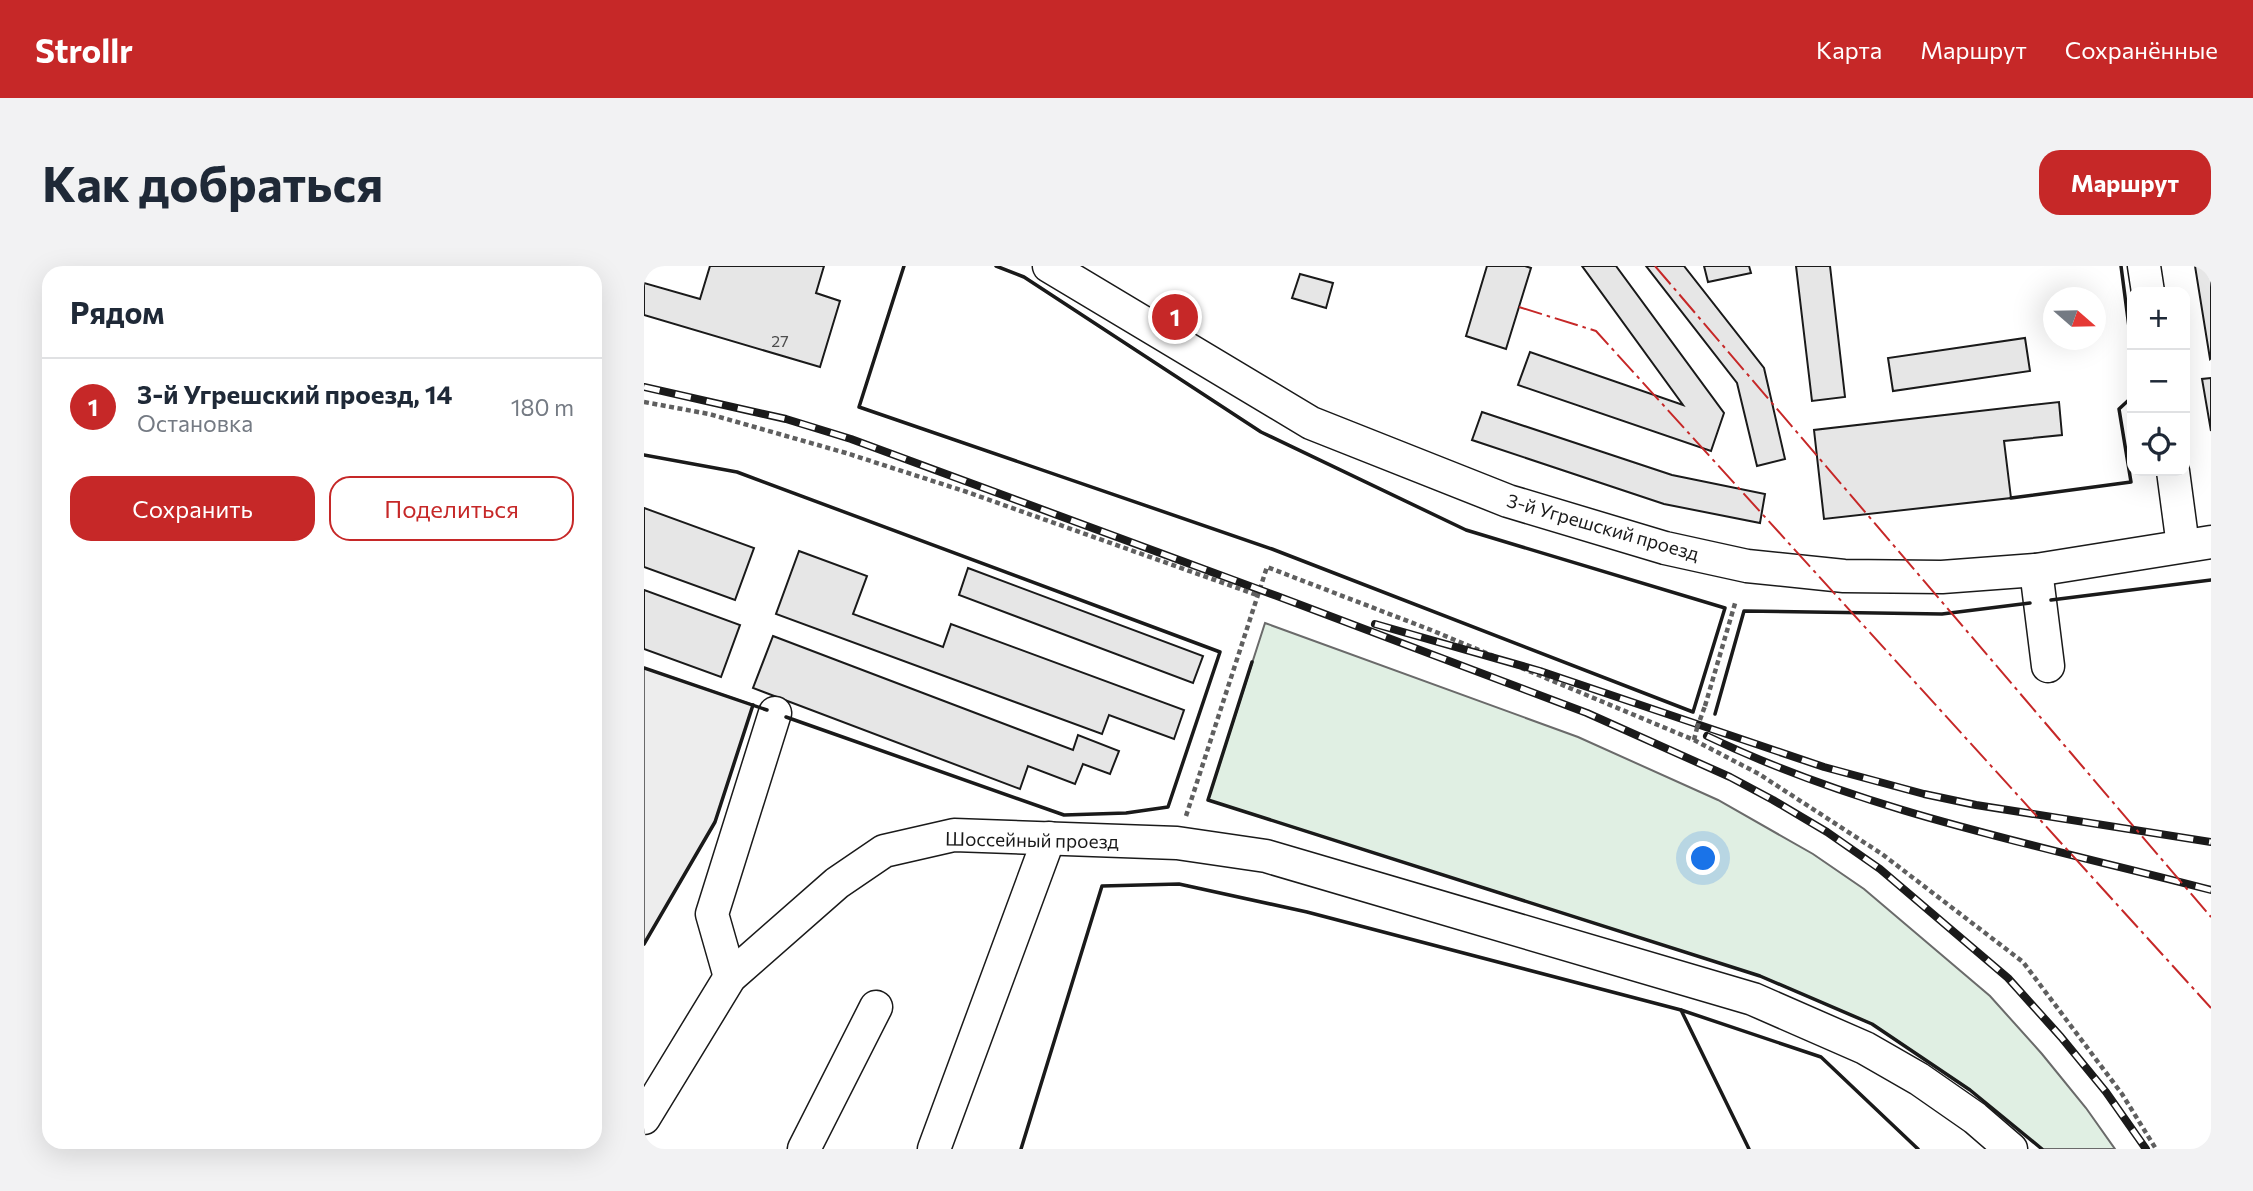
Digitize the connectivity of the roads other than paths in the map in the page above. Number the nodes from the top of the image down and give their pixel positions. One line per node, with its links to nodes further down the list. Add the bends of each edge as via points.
1 (1049, 266): 6 (street, 3-й Угрешский проезд, via 1311,423 1508,501 1665,548 1747,566 1844,576 1942,577)
2 (2144, 266): 3 (street)
3 (2147, 287)
4 (2175, 476): 5 (street)
5 (2197, 544): 6 (street, 3-й Угрешский проезд)
6 (2036, 570): 7 (street)
7 (2048, 666)
8 (775, 713): 10 (street, via 712,914)
9 (1049, 838): 10 (street, Шоссейный проезд, via 954,835 884,851 837,883); 14 (street); 15 (street, Шоссейный проезд, via 1177,843 1266,856 1753,999 1865,1048 1919,1079)
10 (730, 977): 12 (street, Шоссейный проезд)
11 (876, 1007): 13 (street)
12 (644, 1118)
13 (804, 1149)
14 (934, 1149)
15 (2011, 1149)

